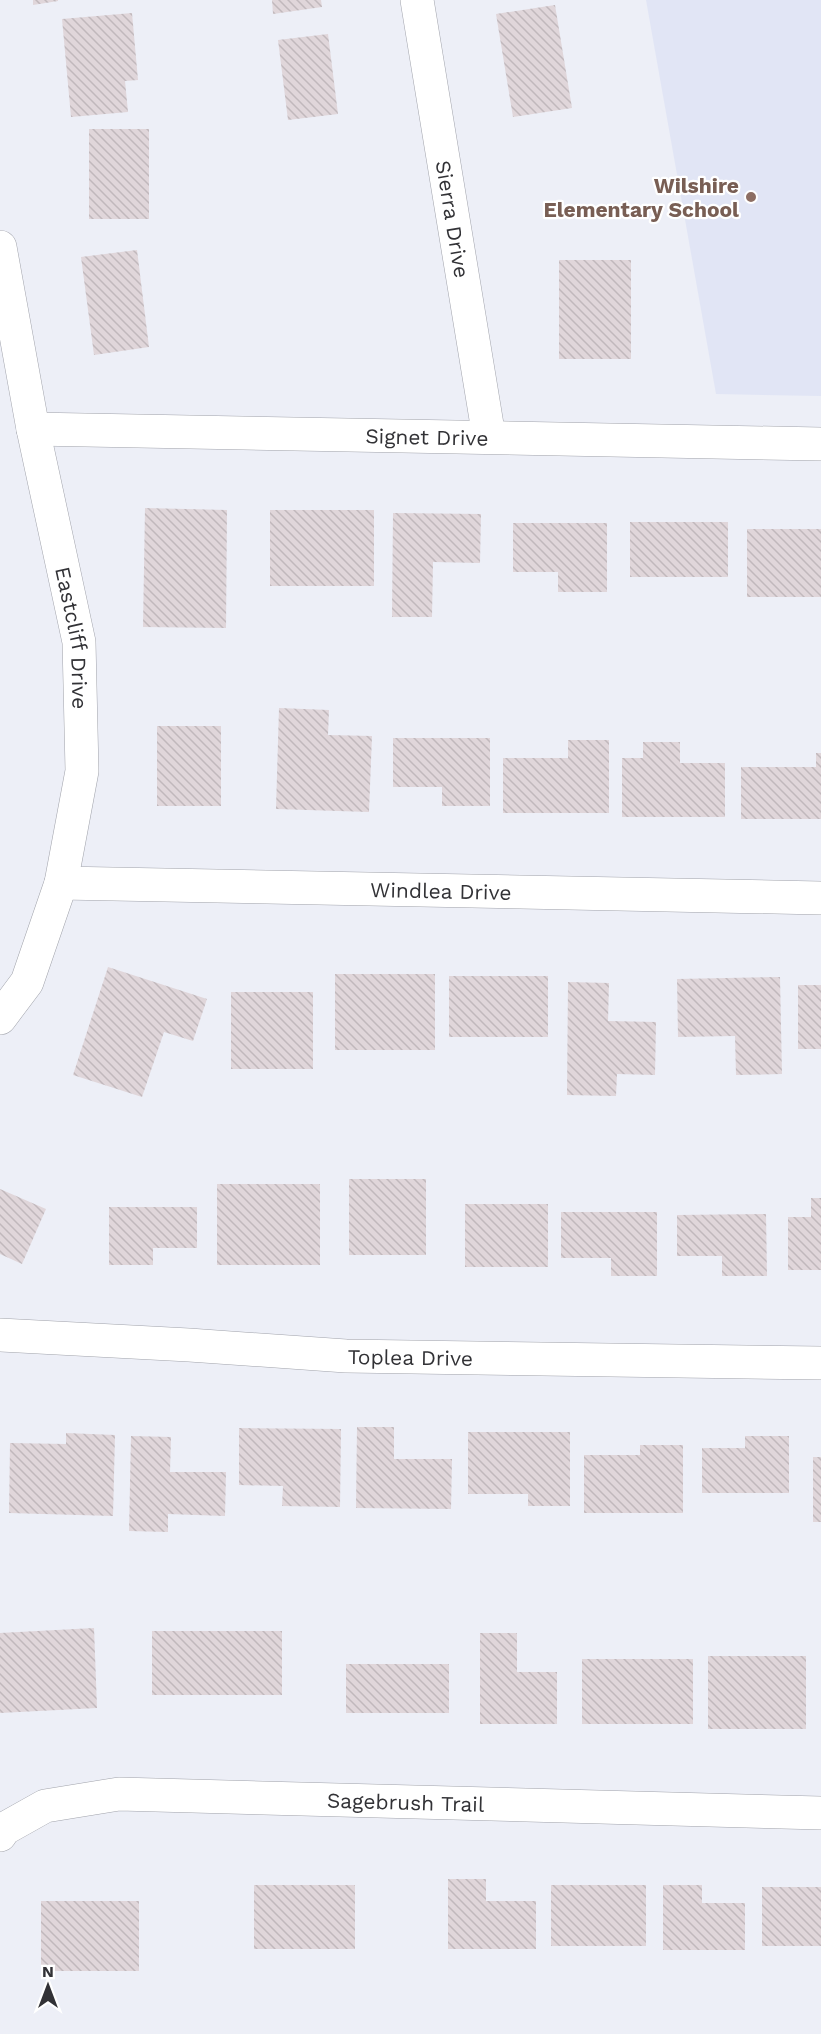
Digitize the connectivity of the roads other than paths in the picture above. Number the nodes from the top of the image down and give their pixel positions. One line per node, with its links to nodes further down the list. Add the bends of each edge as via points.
1 (417, 0): 4 (street, Sierra Drive)
2 (0, 247): 3 (street, Eastcliff Drive)
3 (33, 429): 4 (street, Signet Drive); 6 (street, Eastcliff Drive, via 79,642 82,771)
4 (489, 437): 5 (street, Signet Drive)
5 (821, 444)
6 (61, 884): 7 (street, Windlea Drive); 8 (street, Eastcliff Drive, via 27,982)
7 (821, 898)
8 (0, 1018)
9 (0, 1335): 10 (street, Toplea Drive, via 346,1356)
10 (821, 1363)
11 (821, 1813): 12 (street, Sagebrush Trail, via 120,1794 45,1806)
12 (0, 1835)

